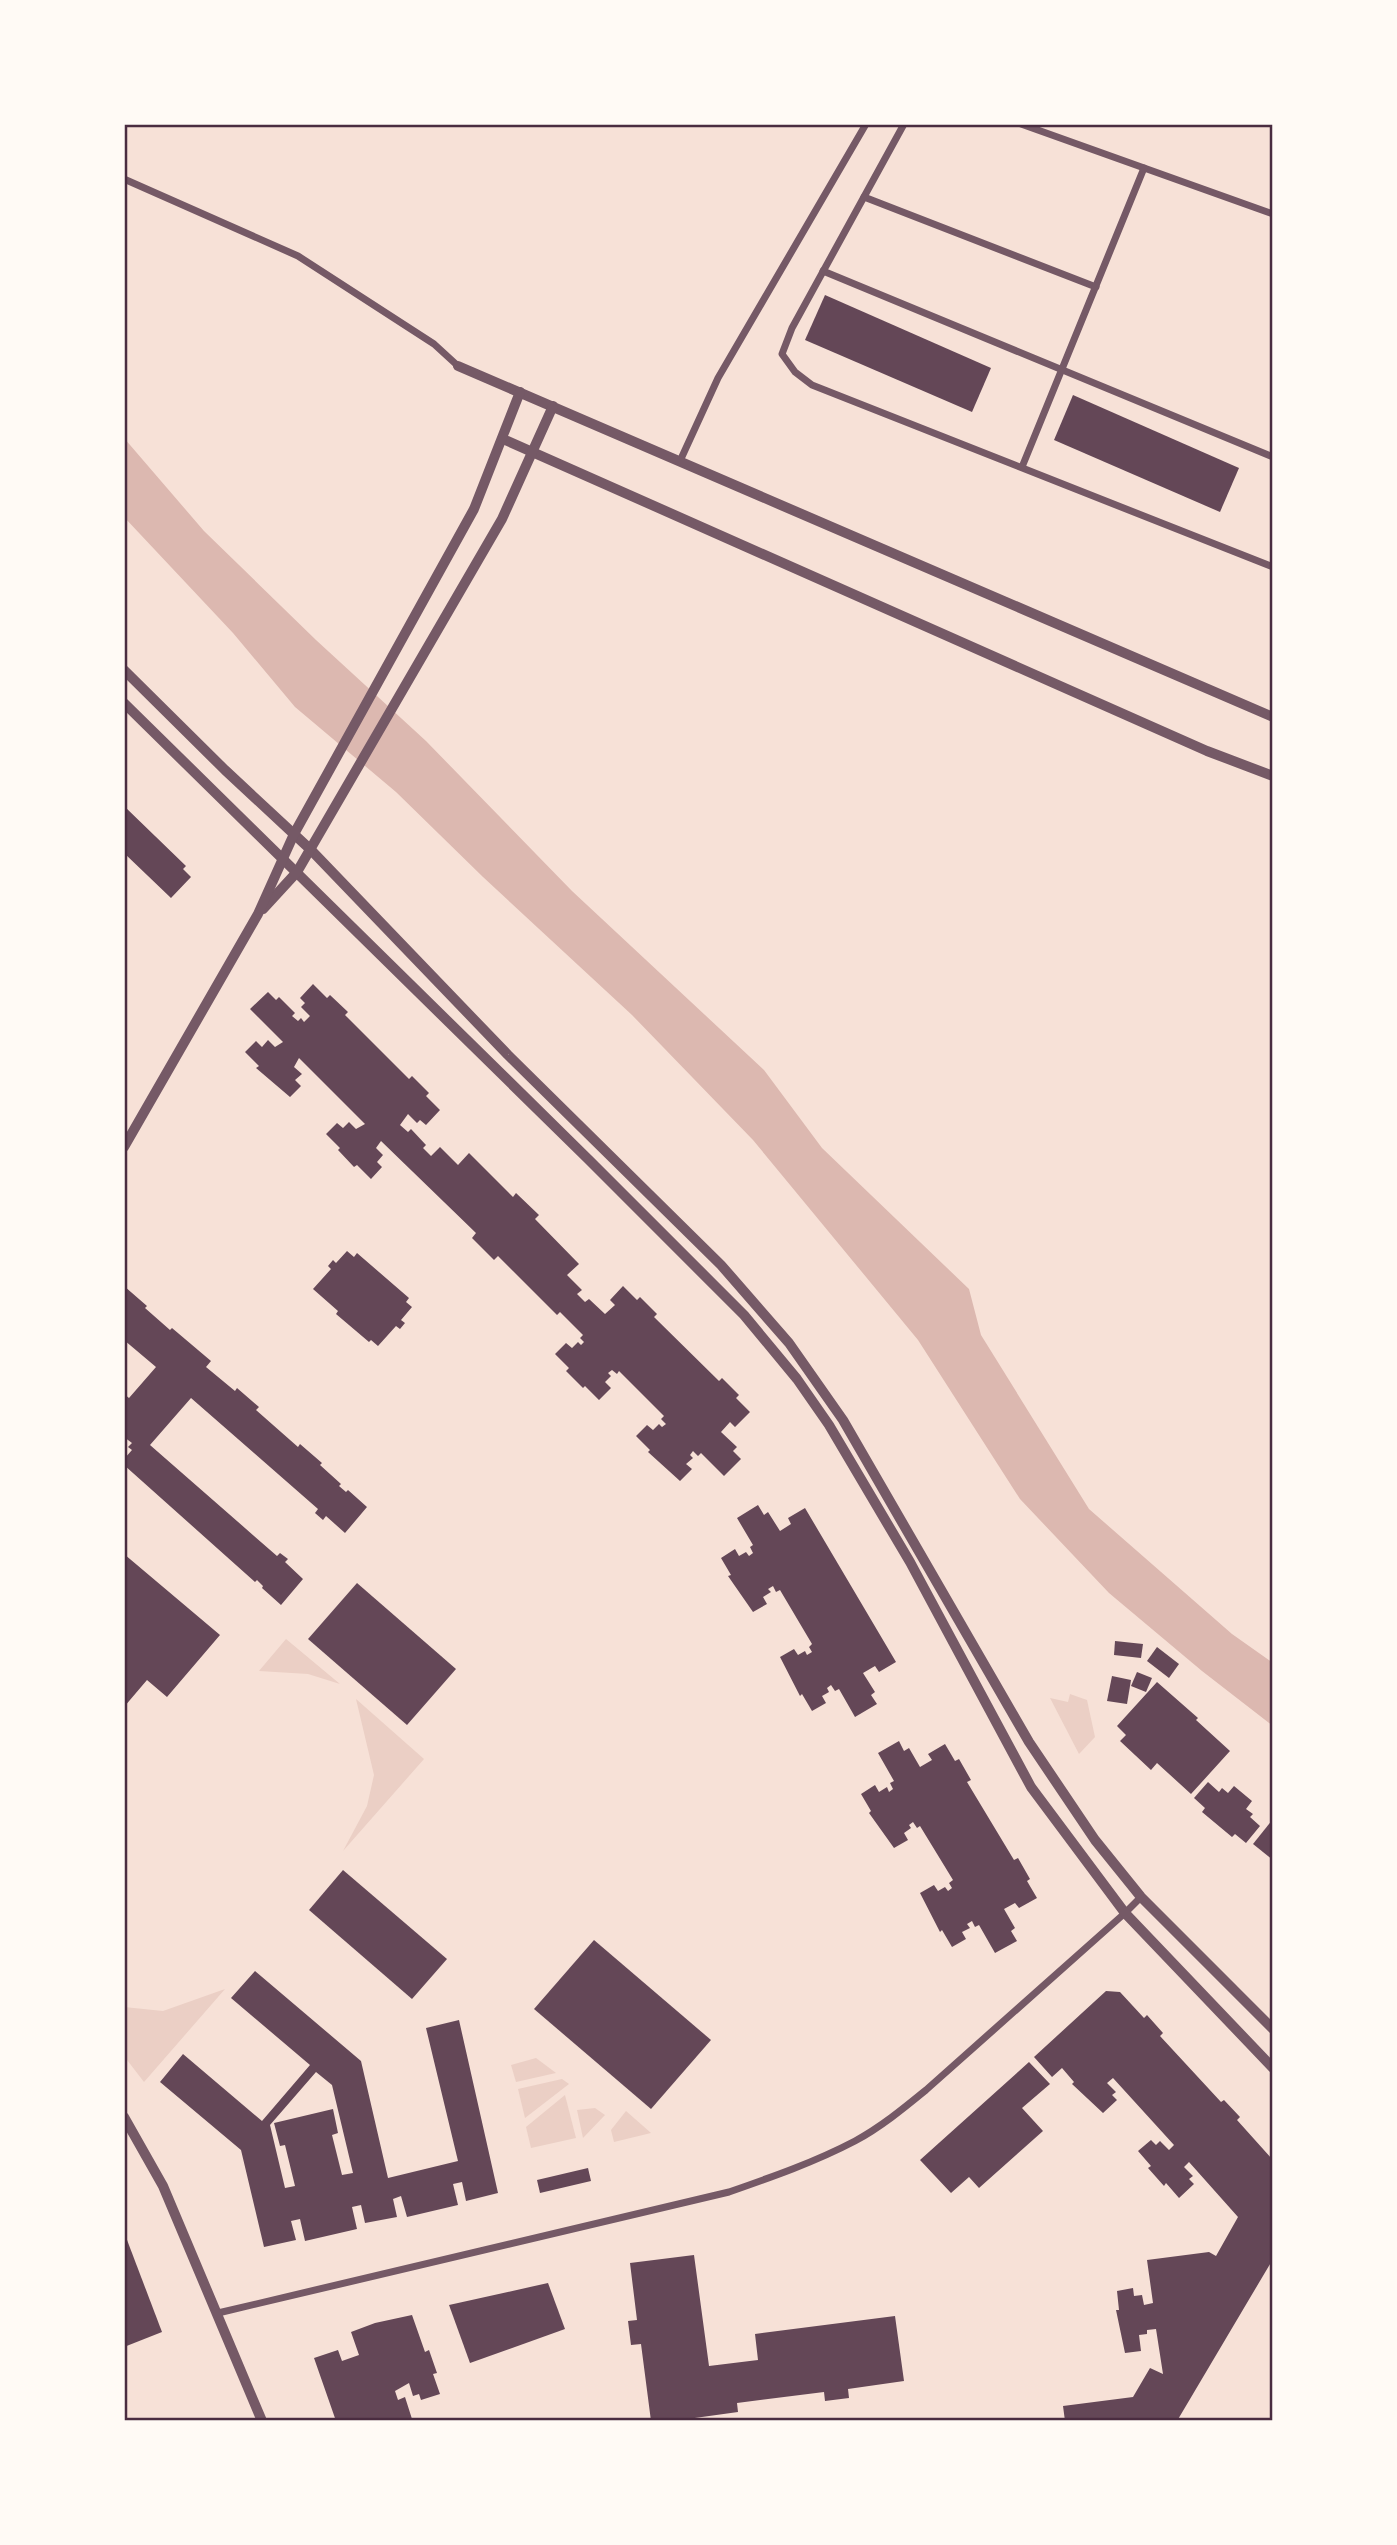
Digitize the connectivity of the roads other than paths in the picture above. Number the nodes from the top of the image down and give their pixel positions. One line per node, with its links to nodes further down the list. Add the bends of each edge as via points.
1 (866, 124): 17 (street, via 718,378)
2 (904, 124): 6 (street)
3 (1021, 124): 4 (street)
4 (1144, 168): 7 (street); 9 (street)
5 (124, 179): 10 (street, via 298,256 434,344)
6 (864, 197): 8 (street); 9 (street)
7 (1273, 214)
8 (823, 271): 11 (street); 18 (street, via 782,354 795,372 812,385)
9 (1096, 287): 11 (street)
10 (458, 366): 12 (street)
11 (1062, 370): 16 (street); 18 (street)
12 (520, 392): 13 (street); 14 (street)
13 (552, 406): 15 (street); 17 (street)
14 (503, 439): 15 (street); 24 (street, via 474,509)
15 (533, 453): 23 (street); 25 (street, via 502,519)
16 (1273, 457)
17 (680, 461): 22 (street)
18 (1022, 467): 19 (street)
19 (1273, 566)
20 (124, 670): 24 (street)
21 (124, 703): 26 (street)
22 (1273, 717)
23 (1273, 776)
24 (295, 834): 25 (street); 26 (street)
25 (311, 850): 27 (street); 30 (street, via 508,1055 721,1265 789,1343 843,1420 1029,1742)
26 (282, 860): 27 (street); 28 (street)
27 (297, 872): 28 (street); 31 (street, via 744,1315 797,1378 909,1562 1031,1787)
28 (258, 914): 29 (street)
29 (124, 1147)
30 (1140, 1897): 31 (street); 32 (street)
31 (1125, 1913): 33 (street); 35 (street, via 894,2116 804,2165 729,2192)
32 (1273, 2029)
33 (1273, 2068)
34 (124, 2117): 35 (street, via 163,2186)
35 (218, 2313): 36 (street)
36 (262, 2421)

